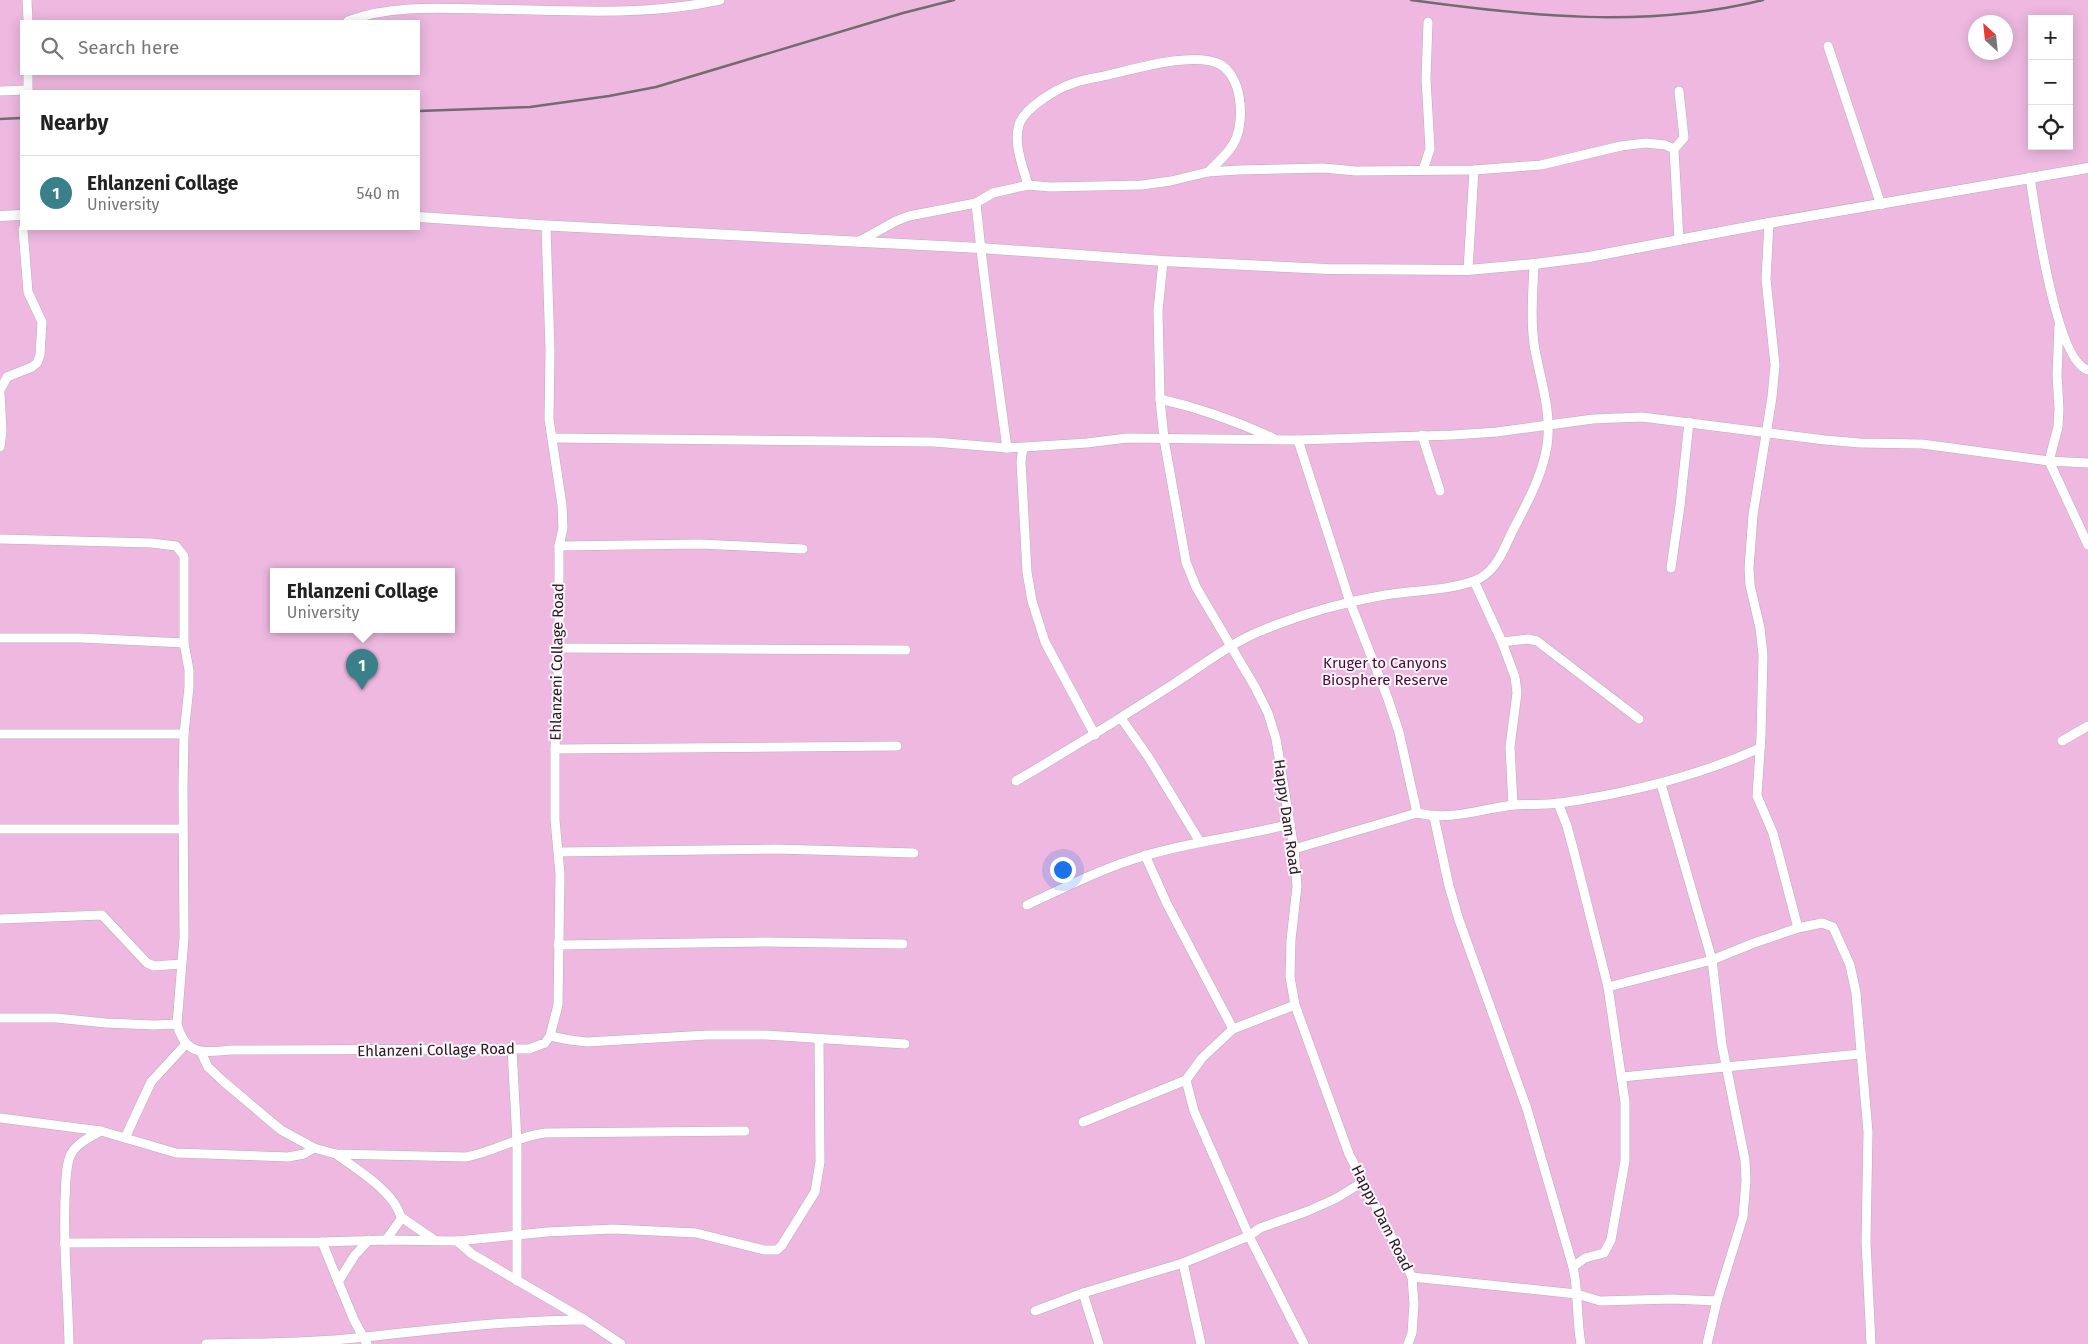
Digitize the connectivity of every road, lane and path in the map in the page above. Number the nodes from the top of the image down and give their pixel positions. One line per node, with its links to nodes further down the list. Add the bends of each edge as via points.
1 (27, 0): 3 (street)
2 (720, 0): 4 (street, via 651,9 417,8)
3 (28, 20)
4 (351, 20)
5 (1428, 22): 14 (street, via 1426,78 1430,149)
6 (1828, 46): 20 (street)
7 (28, 75): 9 (street)
8 (20, 90): 10 (street)
9 (28, 90)
10 (0, 91)
11 (1679, 91): 12 (street, via 1684,138)
12 (1674, 149): 15 (street, via 1646,143 1541,165); 27 (street)
13 (2088, 168): 17 (street)
14 (1423, 170): 15 (street); 16 (street, via 1324,168)
15 (1474, 170): 32 (street)
16 (1208, 172): 18 (street, via 1142,185); 18 (street, via 1230,151 1238,138 1240,96 1226,68 1217,62 1184,59 1072,83 1028,112 1018,133 1019,153)
17 (2030, 177): 20 (street); 33 (street)
18 (1028, 185): 19 (street, via 993,193)
19 (976, 204): 28 (street, via 896,220); 29 (street)
20 (1881, 205): 24 (street)
21 (20, 215): 22 (street)
22 (0, 216)
23 (420, 217): 25 (street)
24 (1768, 223): 27 (street); 39 (street, via 1766,279 1775,365)
25 (546, 226): 28 (street); 41 (street, Ehlanzeni Collage Road)
26 (22, 230): 35 (street, via 28,292 42,322 40,355 32,367 7,377)
27 (1679, 240): 31 (street)
28 (856, 243): 29 (street)
29 (980, 248): 30 (street); 46 (street)
30 (1163, 261): 32 (street, via 1326,269); 36 (street, Happy Dam Road, via 1158,311)
31 (1534, 264): 32 (street); 38 (street, via 1534,342)
32 (1468, 270)
33 (2059, 325): 34 (street, via 2076,360); 48 (street, via 2058,427)
34 (2088, 370)
35 (0, 391): 45 (street)
36 (1160, 399): 42 (street, Happy Dam Road); 43 (street, via 1229,418)
37 (1689, 422): 38 (street, via 1607,417); 39 (street); 55 (street)
38 (1549, 426): 40 (street); 56 (street, via 1537,482 1494,567)
39 (1767, 432): 48 (street, via 1860,443 1922,444); 72 (street, via 1753,515 1749,568 1763,654)
40 (1422, 435): 44 (street); 50 (street)
41 (552, 438): 46 (street, via 934,442); 53 (street, Ehlanzeni Collage Road, via 562,505)
42 (1164, 439): 43 (street); 47 (street, via 1127,438); 61 (street, Happy Dam Road, via 1186,562 1196,587)
43 (1275, 440): 44 (street)
44 (1298, 440): 57 (street)
45 (0, 447)
46 (1007, 448): 47 (street)
47 (1022, 448): 69 (street, via 1027,572 1032,601 1045,642)
48 (2049, 461): 49 (street); 52 (street)
49 (2088, 463)
50 (1440, 491)
51 (0, 539): 60 (street, via 176,546 184,556 185,565)
52 (2088, 545)
53 (560, 546): 54 (street, via 700,544); 62 (street, Ehlanzeni Collage Road)
54 (803, 548)
55 (1671, 568)
56 (1474, 581): 57 (street); 59 (street)
57 (1350, 602): 61 (street, via 1277,624); 78 (street, via 1399,732)
58 (0, 638): 60 (street)
59 (1502, 642): 65 (street, via 1528,639 1537,642); 77 (street, via 1517,693 1510,746)
60 (184, 643): 68 (street, via 189,670)
61 (1231, 646): 64 (street); 80 (street, Happy Dam Road, via 1268,713 1276,739)
62 (559, 648): 63 (street); 73 (street, Ehlanzeni Collage Road)
63 (906, 650)
64 (1121, 718): 69 (street); 83 (street)
65 (1638, 719)
66 (2088, 726): 70 (street)
67 (0, 734): 68 (street)
68 (184, 734): 81 (street)
69 (1095, 735): 74 (street)
70 (2062, 741)
71 (897, 746): 73 (street)
72 (1760, 748): 75 (street); 90 (street, via 1757,796 1773,832)
73 (555, 749): 85 (street, Ehlanzeni Collage Road, via 554,820)
74 (1016, 781)
75 (1661, 784): 76 (street); 93 (street)
76 (1558, 803): 77 (street); 95 (street, via 1567,826)
77 (1513, 805): 79 (street)
78 (1417, 814): 79 (street); 84 (street)
79 (1434, 817): 129 (street, via 1459,920 1527,1109)
80 (1290, 824): 83 (street); 84 (street, Happy Dam Road)
81 (182, 828): 82 (street); 94 (street, via 184,938)
82 (0, 829)
83 (1200, 842): 87 (street)
84 (1294, 849): 96 (street, Happy Dam Road, via 1297,886 1290,977)
85 (559, 852): 86 (street, via 776,849); 92 (street, Ehlanzeni Collage Road)
86 (914, 853)
87 (1144, 855): 88 (street); 99 (street)
88 (1027, 905)
89 (0, 919): 94 (street, via 102,915 147,963 154,966)
90 (1798, 928): 93 (street); 106 (street, via 1822,923 1833,927 1836,932 1854,978)
91 (903, 944): 92 (street)
92 (558, 945): 100 (street, Ehlanzeni Collage Road, via 558,1005)
93 (1712, 960): 95 (street); 107 (street)
94 (181, 964): 98 (street)
95 (1608, 987): 108 (street)
96 (1295, 1005): 99 (street); 118 (street, Happy Dam Road, via 1349,1154)
97 (0, 1018): 98 (street)
98 (177, 1024): 102 (street)
99 (1233, 1030): 109 (street, via 1202,1058)
100 (550, 1036): 101 (street, via 587,1042 707,1035); 104 (street, Ehlanzeni Collage Road, via 546,1043 536,1047)
101 (819, 1039): 103 (street); 120 (street, via 820,1162 815,1192 777,1250 764,1250 696,1233 670,1231 613,1229)
102 (186, 1044): 105 (street); 114 (street, via 151,1082)
103 (905, 1044)
104 (512, 1049): 105 (street, Ehlanzeni Collage Road); 115 (street)
105 (201, 1052): 116 (street, via 208,1067 236,1092 281,1130)
106 (1860, 1054): 107 (street); 148 (street, via 1868,1132 1866,1242)
107 (1727, 1066): 108 (street); 135 (street, via 1745,1160 1746,1196 1743,1217)
108 (1622, 1077): 129 (street, via 1625,1161 1611,1240 1604,1253 1585,1258)
109 (1186, 1080): 111 (street); 121 (street, via 1194,1111)
110 (0, 1118): 112 (street)
111 (1083, 1122)
112 (101, 1131): 114 (street); 127 (street, via 75,1148 70,1156 66,1176)
113 (745, 1131): 115 (street, via 545,1133 528,1135)
114 (125, 1138): 116 (street, via 164,1150 200,1155 297,1156)
115 (516, 1141): 117 (street, via 466,1157); 120 (street)
116 (314, 1148): 117 (street)
117 (336, 1154): 119 (street, via 381,1189)
118 (1363, 1182): 121 (street, via 1334,1199 1260,1228); 130 (street, Happy Dam Road)
119 (401, 1217): 123 (street); 124 (street)
120 (516, 1236): 125 (street); 131 (street)
121 (1249, 1236): 128 (street); 144 (street)
122 (369, 1240): 123 (street); 126 (street); 132 (street)
123 (386, 1240): 124 (street)
124 (436, 1241): 125 (street)
125 (457, 1241): 131 (street)
126 (322, 1242): 127 (street); 132 (street)
127 (64, 1243): 139 (street)
128 (1183, 1263): 133 (street); 143 (street)
129 (1573, 1267): 134 (street)
130 (1412, 1277): 134 (street); 145 (street, Happy Dam Road, via 1414,1304)
131 (517, 1281): 137 (street)
132 (338, 1282): 138 (street)
133 (1083, 1293): 136 (street); 142 (street)
134 (1577, 1294): 135 (street, via 1600,1301); 146 (street)
135 (1717, 1301): 147 (street)
136 (1035, 1311)
137 (585, 1320): 138 (street, via 432,1329); 141 (street)
138 (366, 1341): 140 (street)
139 (69, 1344)
140 (206, 1344)
141 (622, 1344)
142 (1099, 1344)
143 (1201, 1344)
144 (1304, 1344)
145 (1408, 1344)
146 (1581, 1344)
147 (1707, 1344)
148 (1871, 1344)

